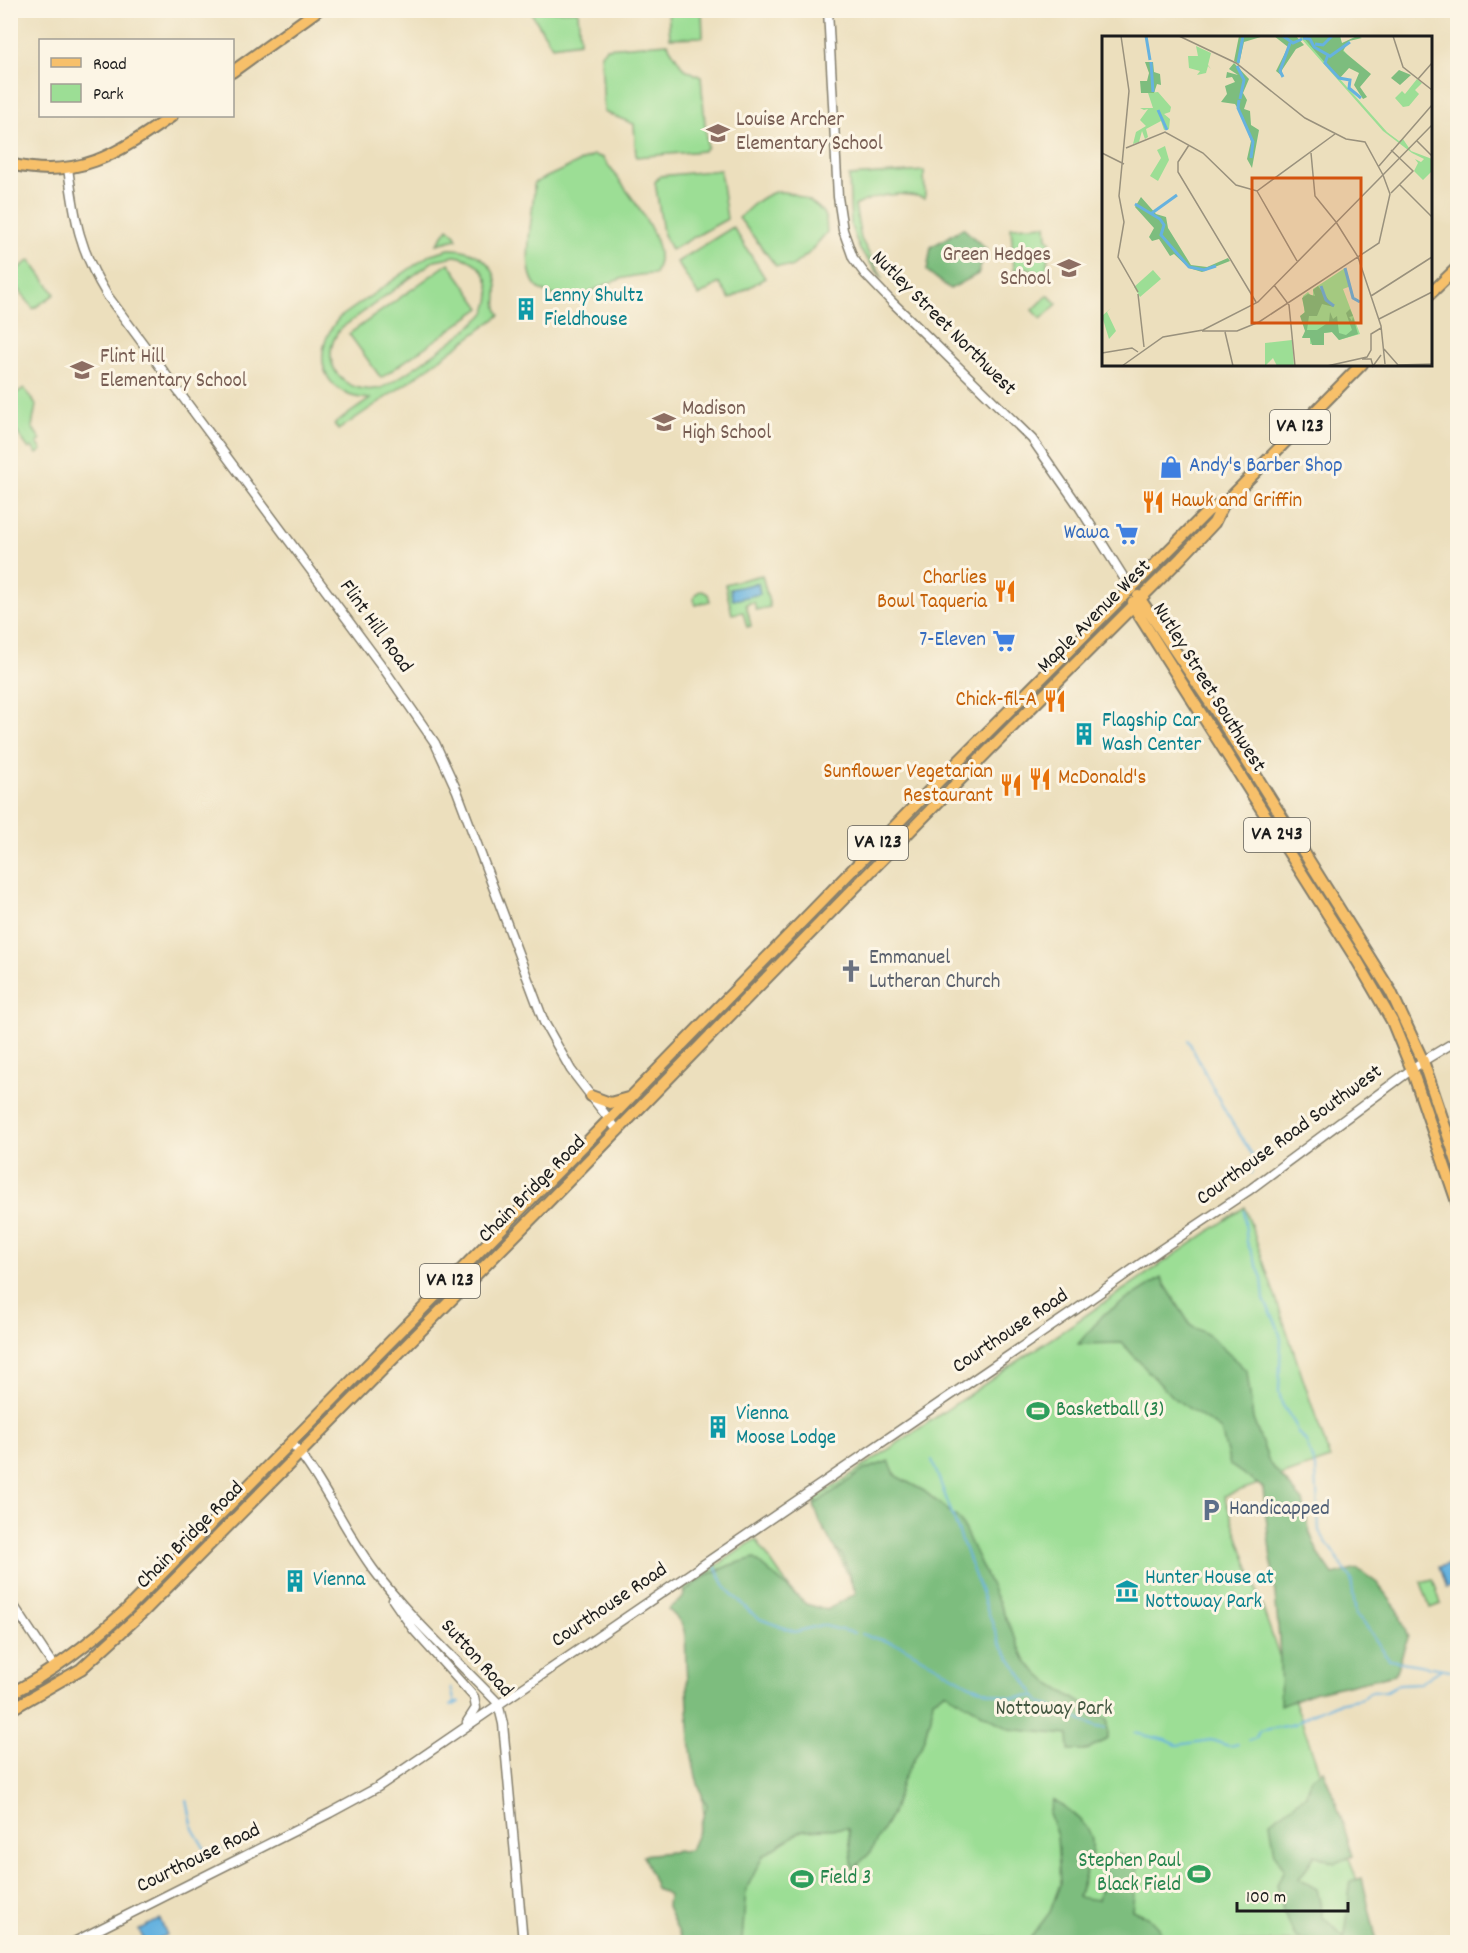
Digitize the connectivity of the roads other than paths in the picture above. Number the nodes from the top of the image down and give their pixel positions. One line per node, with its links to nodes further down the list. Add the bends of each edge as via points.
1 (318, 10): 3 (main road)
2 (828, 10): 11 (street, Nutley Street Northwest, via 838,197 843,230 853,258 891,301 1032,439)
3 (234, 71)
4 (170, 117): 6 (main road, via 115,152)
5 (10, 164): 6 (main road, via 36,169)
6 (68, 168): 18 (street, Flint Hill Road, via 81,242 107,295 435,743 458,791 544,1022 562,1056)
7 (1458, 267): 8 (main road)
8 (1432, 293)
9 (1360, 366): 10 (main road, Maple Avenue West / VA 123)
10 (1223, 505): 11 (main road, Maple Avenue West / VA 123, via 1208,511); 12 (main road, Maple Avenue West / VA 123, via 1214,523)
11 (1131, 590): 12 (main road, Nutley Street Southwest / VA 243); 13 (main road, Maple Avenue West / VA 123)
12 (1137, 602): 14 (main road, Maple Avenue West / VA 123); 16 (main road, Nutley Street Southwest / VA 243, via 1215,710 1373,962); 17 (main road, Nutley Street Southwest / VA 243, via 1358,962 1392,1021)
13 (979, 740): 19 (main road, Chain Bridge Road / VA 123)
14 (988, 751): 21 (main road, Chain Bridge Road / VA 123)
15 (1458, 1040): 16 (street, Courthouse Road Southwest)
16 (1423, 1061): 17 (street, Courthouse Road Southwest); 22 (main road, Nutley Street Southwest / VA 243)
17 (1412, 1070): 23 (main road, Nutley Street Southwest / VA 243); 24 (street, Courthouse Road Southwest)
18 (591, 1096): 19 (main road, via 610,1103); 20 (street, Flint Hill Road)
19 (631, 1096): 20 (main road, Chain Bridge Road / VA 123)
20 (608, 1120): 21 (street, Flint Hill Road); 25 (main road, Chain Bridge Road / VA 123)
21 (618, 1131): 26 (main road, Chain Bridge Road / VA 123)
22 (1458, 1165)
23 (1458, 1205)
24 (1144, 1262): 31 (street, Courthouse Road)
25 (291, 1442): 26 (street, Sutton Road); 29 (main road, Chain Bridge Road / VA 123, via 126,1610)
26 (300, 1453): 27 (street, Sutton Road); 32 (main road, Chain Bridge Road / VA 123, via 97,1655)
27 (388, 1589): 31 (street, Sutton Road); 33 (street, via 412,1629 476,1701 474,1712)
28 (10, 1600): 29 (street)
29 (56, 1668): 30 (main road, Chain Bridge Road / VA 123)
30 (10, 1694)
31 (498, 1703): 33 (street, Courthouse Road); 35 (street, Sutton Road)
32 (10, 1710)
33 (460, 1730): 34 (street, Courthouse Road, via 352,1802)
34 (74, 1942)
35 (523, 1942)

